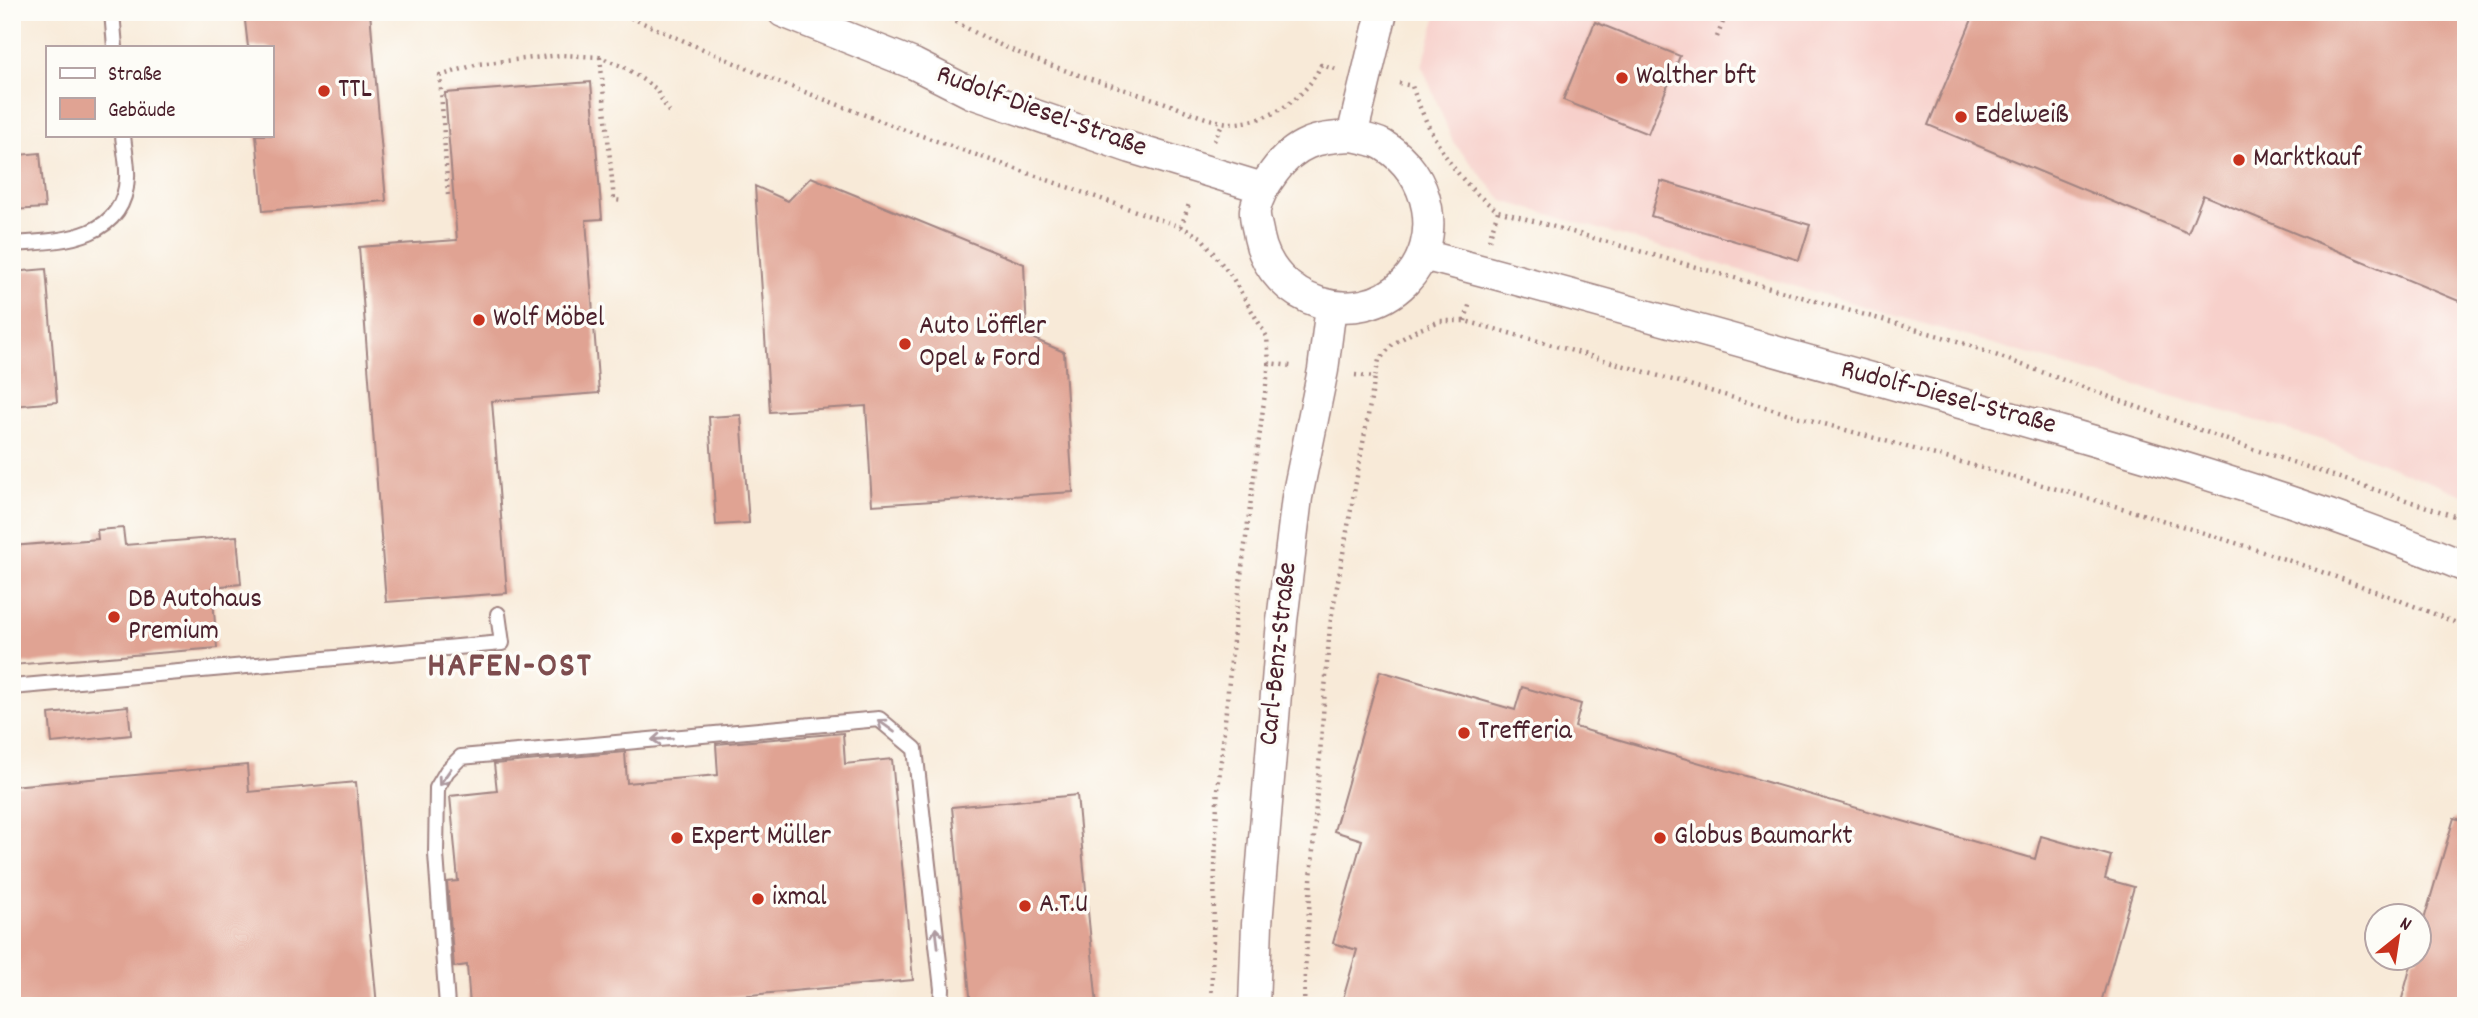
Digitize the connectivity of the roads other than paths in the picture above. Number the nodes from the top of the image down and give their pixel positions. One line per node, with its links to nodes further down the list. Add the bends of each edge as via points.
1 (112, 12): 4 (lane)
2 (783, 12): 7 (street, Rudolf-Diesel-Straße, via 914,64 971,93)
3 (1382, 12): 6 (street)
4 (115, 46)
5 (123, 136): 8 (lane, via 124,194 105,224 66,240)
6 (1352, 136): 7 (street, via 1305,144 1284,158); 9 (street, via 1381,144 1409,165 1425,194 1430,220)
7 (1263, 188): 10 (street, via 1254,213 1261,245 1276,274 1306,299)
8 (12, 244)
9 (1423, 255): 10 (street, via 1405,281 1386,296 1360,306); 11 (street, Rudolf-Diesel-Straße, via 2135,451 2310,508)
10 (1331, 306): 16 (street, Carl-Benz-Straße, via 1297,497 1282,621)
11 (2466, 567)
12 (498, 614): 13 (lane, via 502,643)
13 (12, 687)
14 (447, 1006): 15 (lane, one-way to 14, via 915,749 879,719 461,757 437,788 436,854)
15 (941, 1006)
16 (1254, 1006)

